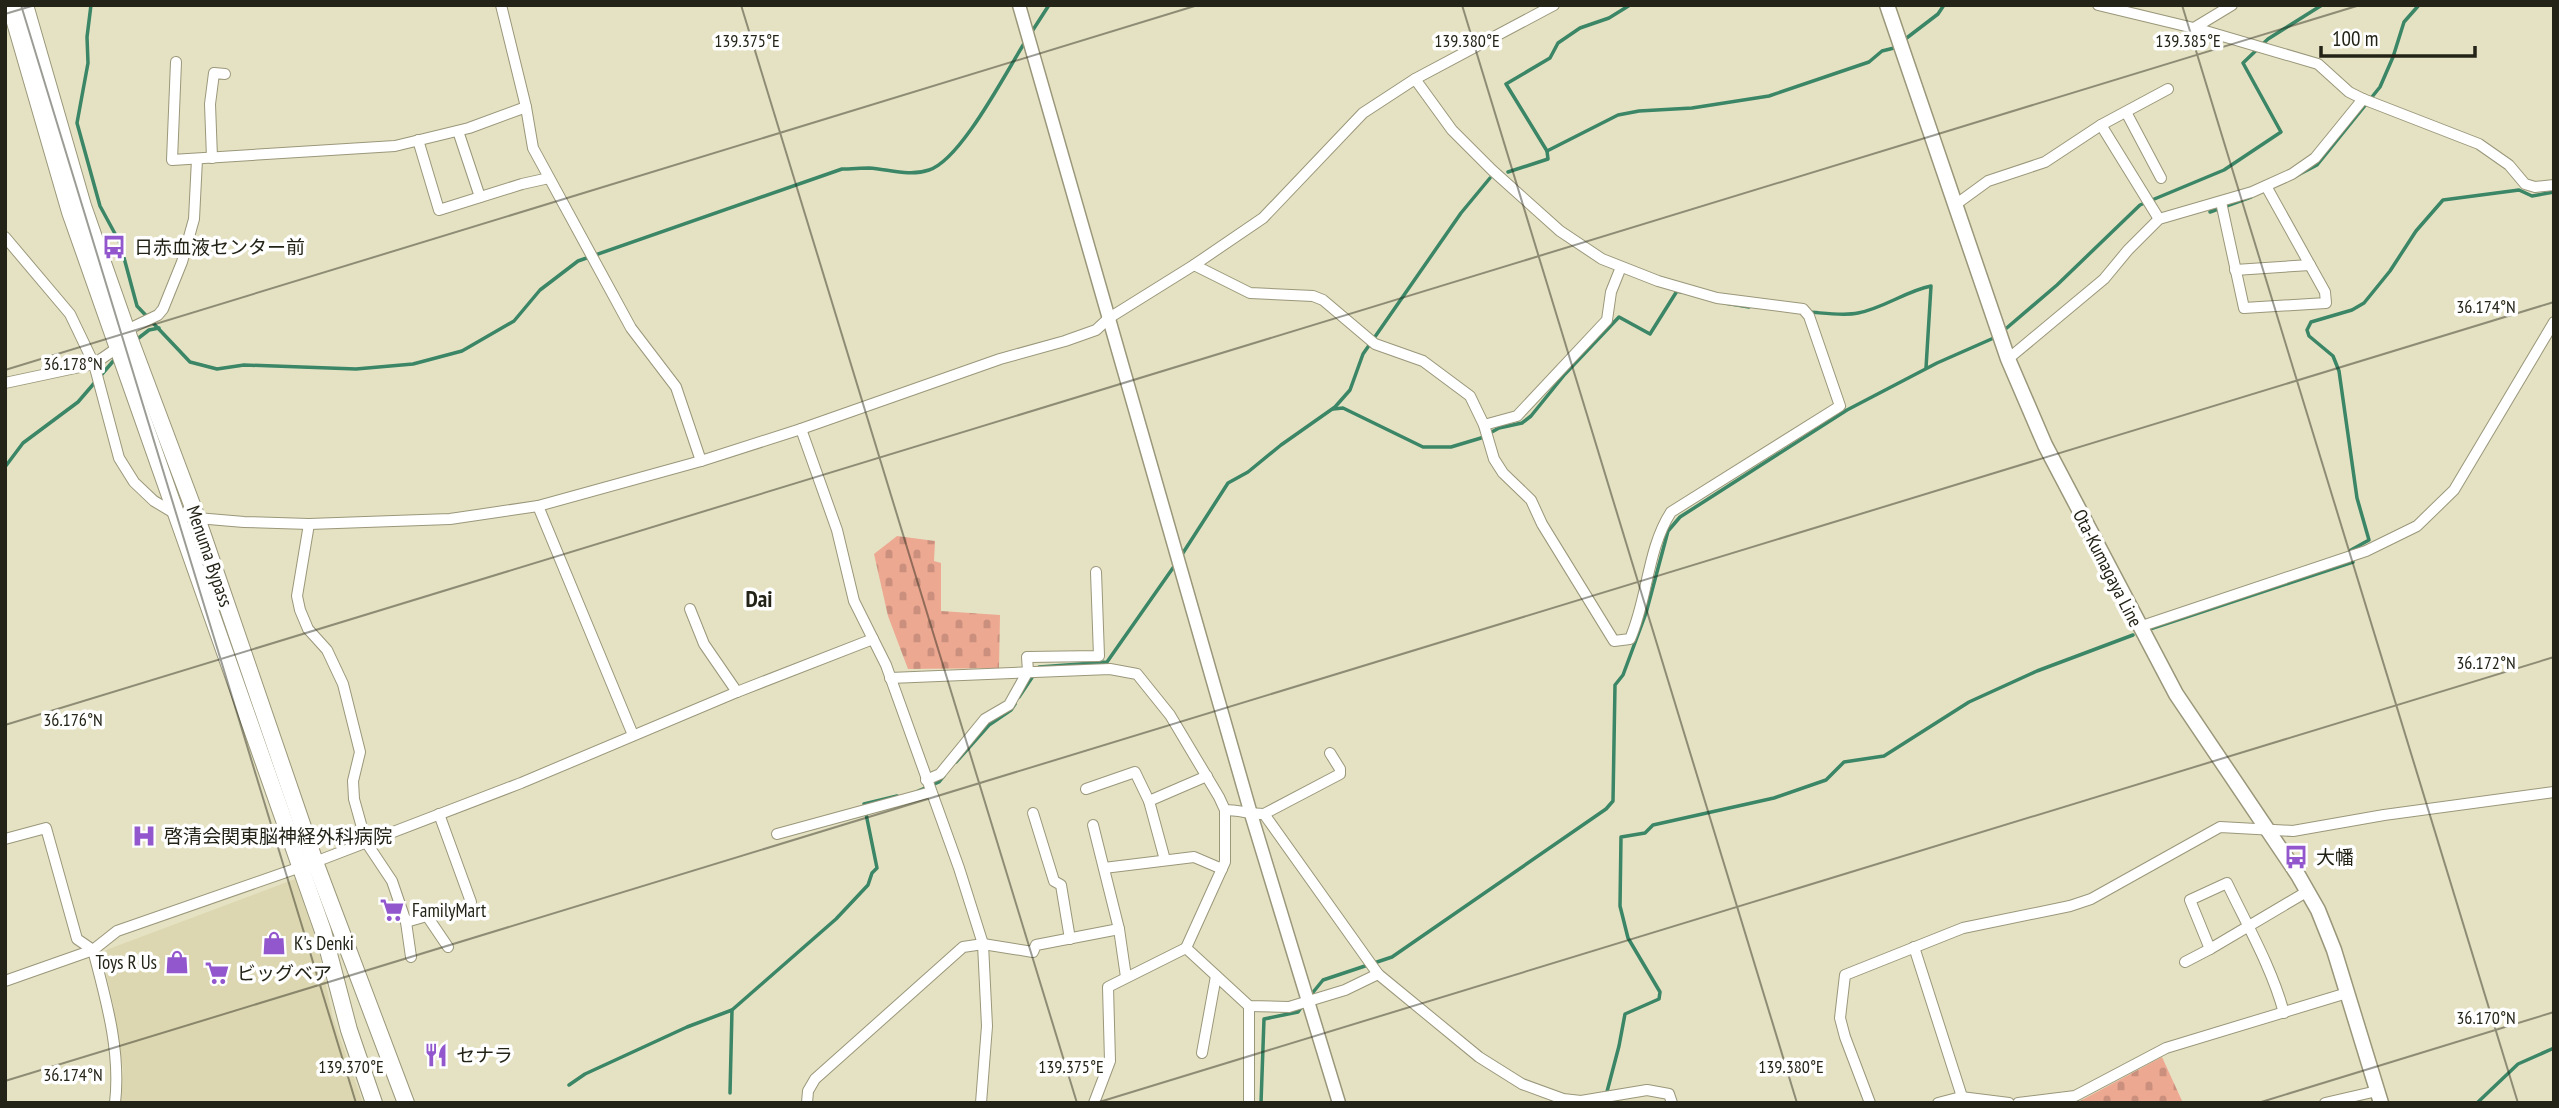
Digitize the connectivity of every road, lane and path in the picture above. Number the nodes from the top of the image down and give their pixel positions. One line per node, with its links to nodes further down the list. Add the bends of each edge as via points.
1 (10, 5): 37 (highway, Menuma Bypass, via 69,212)
2 (25, 5): 37 (highway, Menuma Bypass)
3 (501, 5): 15 (street)
4 (1019, 5): 35 (street)
5 (1555, 5): 12 (street)
6 (1887, 5): 28 (main road, Ota-Kumagaya Line)
7 (2098, 5): 9 (street)
8 (2232, 5): 9 (street)
9 (2194, 28): 14 (street, via 2318,64)
10 (176, 62): 21 (street, via 172,160)
11 (225, 74): 20 (street, via 214,73)
12 (1415, 79): 31 (street, via 1363,113 1263,218); 33 (street, via 1452,131 1492,170 1560,231)
13 (2168, 89): 16 (street)
14 (2363, 99): 24 (street, via 2479,144 2509,165 2525,184); 25 (street, via 2315,158)
15 (526, 107): 18 (street); 22 (street, via 533,148)
16 (2126, 112): 17 (street); 23 (street)
17 (2101, 125): 28 (street, via 2045,162 1988,181); 29 (street)
18 (458, 131): 19 (street); 26 (street)
19 (418, 141): 20 (street); 26 (street, via 439,210)
20 (212, 158): 21 (street)
21 (197, 159): 37 (street, via 194,219 163,309 143,322)
22 (549, 178): 26 (street); 43 (street, via 631,328 676,387)
23 (2161, 178)
24 (2554, 185)
25 (2266, 186): 27 (street); 32 (street)
26 (480, 197)
27 (2221, 202): 29 (street); 34 (street)
28 (1955, 205): 38 (main road, Ota-Kumagaya Line)
29 (2159, 219): 38 (street, via 2105,279)
30 (5, 237): 39 (street, via 70,314)
31 (1194, 265): 35 (street); 41 (street, via 1250,293 1323,300 1373,341 1423,361 1442,374 1470,396)
32 (2310, 265): 34 (street); 34 (street, via 2326,303 2244,308)
33 (1621, 267): 41 (street, via 1607,320 1517,416); 41 (street, via 1717,298 1806,313 1840,406 1671,512 1660,528 1630,639 1614,641 1531,500 1494,459)
34 (2235, 270)
35 (1110, 318): 42 (street, via 1096,330); 66 (street)
36 (2554, 322): 50 (street, via 2454,490 2417,526 2345,558)
37 (124, 346): 39 (street); 45 (highway, Menuma Bypass); 46 (highway, Menuma Bypass)
38 (2008, 359): 50 (main road, Ota-Kumagaya Line, via 2045,445)
39 (95, 367): 40 (street); 45 (street, via 119,458 134,482)
40 (5, 383)
41 (1485, 427)
42 (801, 429): 43 (street); 51 (street, via 837,530 854,601)
43 (701, 461): 44 (street)
44 (538, 506): 47 (street, via 450,519); 55 (street)
45 (174, 513): 46 (street); 74 (highway, Menuma Bypass)
46 (197, 518): 47 (street); 73 (highway, Menuma Bypass)
47 (309, 524): 71 (street, via 297,596 308,629 327,650 351,707 360,752 352,790)
48 (1097, 572): 52 (street, via 1099,656 1027,657)
49 (690, 609): 54 (street, via 704,644)
50 (2139, 627): 68 (main road, Ota-Kumagaya Line, via 2189,716)
51 (873, 639): 53 (street); 54 (street)
52 (1028, 671): 53 (street); 57 (street, via 1110,669 1137,674 1170,715); 58 (street, via 1009,705 985,719 940,774)
53 (890, 678): 58 (street)
54 (737, 692): 55 (street)
55 (633, 734): 65 (street)
56 (1330, 753): 66 (street, via 1340,774)
57 (1207, 776): 62 (street); 63 (street)
58 (926, 780): 60 (street)
59 (1086, 789): 62 (street, via 1135,772)
60 (930, 792): 69 (street); 83 (street)
61 (2554, 792): 68 (street)
62 (1149, 801): 72 (street)
63 (1225, 810): 66 (street); 76 (street)
64 (1033, 813): 82 (street, via 1055,881 1061,885)
65 (439, 814): 71 (street); 78 (street)
66 (1257, 814): 91 (street, via 1311,877); 96 (street)
67 (1093, 825): 75 (street)
68 (2268, 831): 77 (main road, Ota-Kumagaya Line); 85 (street, via 2220,827 2091,899 1963,928)
69 (777, 834)
70 (5, 839): 88 (street, via 46,828 77,939)
71 (366, 842): 73 (street); 79 (street, via 392,881)
72 (1165, 860): 75 (street); 76 (street, via 1194,857)
73 (315, 862): 74 (street); 106 (highway, Menuma Bypass)
74 (299, 867): 88 (street, via 117,932); 105 (highway, Menuma Bypass)
75 (1104, 868): 81 (street)
76 (1222, 869): 86 (street)
77 (2308, 891): 80 (street); 95 (main road, Ota-Kumagaya Line, via 2327,929)
78 (471, 902)
79 (406, 922): 84 (street, via 427,916); 89 (street)
80 (2248, 927): 87 (street); 87 (street, via 2227,883 2190,900); 98 (street)
81 (1119, 929): 82 (street); 93 (street)
82 (1070, 939): 83 (street, via 1036,945 1033,952)
83 (983, 944): 107 (street, via 963,947 815,1079); 108 (street, via 987,1026)
84 (448, 947)
85 (1913, 947): 102 (street); 113 (street, via 1845,975 1840,1018)
86 (1186, 948): 92 (street); 93 (street)
87 (2210, 949): 90 (street)
88 (93, 950): 94 (street); 104 (street, via 117,1065)
89 (411, 957)
90 (2185, 962)
91 (1376, 972): 96 (street, via 1345,990); 112 (street, via 1479,1056 1522,1084 1581,1101 1647,1090 1669,1094)
92 (1216, 976): 97 (street); 99 (street)
93 (1126, 977): 109 (street, via 1108,987 1110,1061)
94 (5, 981)
95 (2347, 993): 98 (street); 100 (main road, Ota-Kumagaya Line)
96 (1309, 1002): 97 (street, via 1289,1007); 111 (street)
97 (1249, 1006): 110 (street)
98 (2284, 1013): 101 (street, via 2166,1048)
99 (1202, 1053)
100 (2379, 1097): 116 (street)
101 (2076, 1099): 115 (street)
102 (1963, 1100): 103 (street); 114 (street)
103 (1945, 1102)
104 (116, 1103)
105 (374, 1103)
106 (406, 1103)
107 (807, 1103)
108 (981, 1103)
109 (1094, 1103)
110 (1249, 1103)
111 (1339, 1103)
112 (1672, 1103)
113 (1870, 1103)
114 (2009, 1103)
115 (2018, 1103)
116 (2325, 1103)

